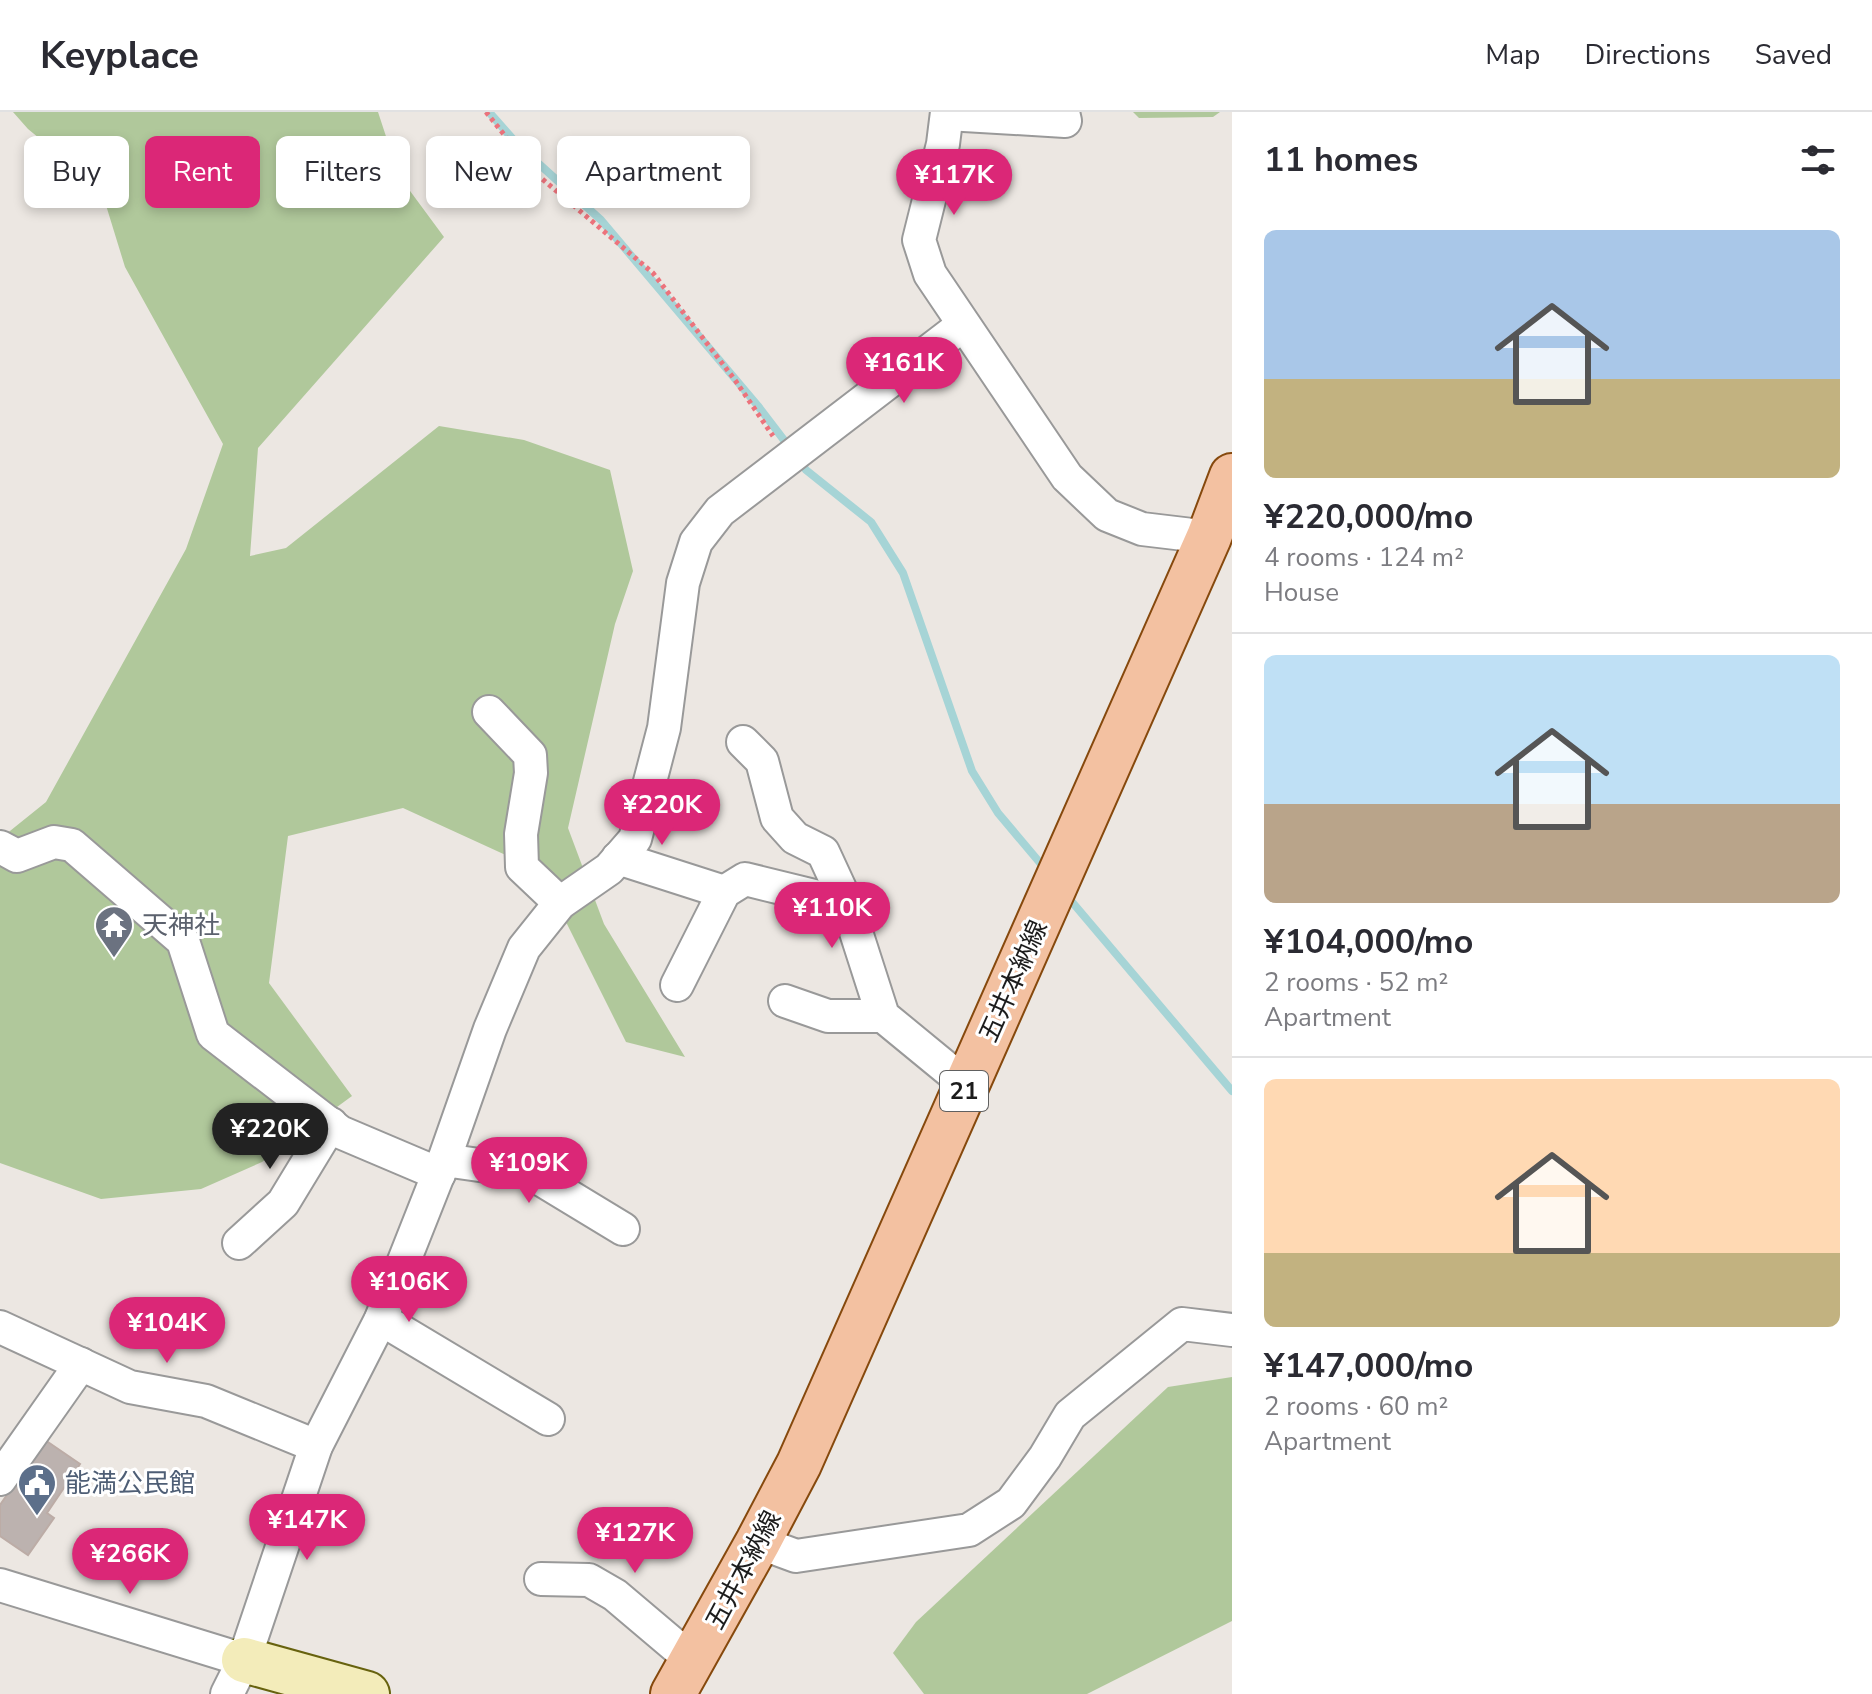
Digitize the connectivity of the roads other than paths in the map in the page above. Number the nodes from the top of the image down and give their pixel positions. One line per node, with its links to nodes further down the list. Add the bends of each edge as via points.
1 (1063, 112): 2 (street, via 1065,121)
2 (947, 113): 3 (street, via 919,240 930,274)
3 (963, 325): 5 (street, via 1067,477 1107,515 1142,529); 9 (street, via 720,511 696,542 683,583 664,728 635,839)
4 (1232, 476): 5 (main road, 五井本納線 / 21)
5 (1209, 537): 16 (main road, 五井本納線 / 21)
6 (489, 712): 11 (street, via 530,755 522,867)
7 (743, 742): 12 (street, via 762,761 777,818 795,838 823,852)
8 (0, 847): 17 (street, via 17,856 54,842 72,845 183,941 213,1034)
9 (618, 858): 10 (street); 11 (street)
10 (724, 892): 12 (street, via 745,879); 13 (street)
11 (560, 903): 18 (street, via 524,948)
12 (847, 904): 15 (street)
13 (677, 985)
14 (785, 1001): 15 (street, via 828,1016)
15 (883, 1016): 16 (street)
16 (967, 1085): 28 (main road, 五井本納線 / 21, via 799,1464)
17 (331, 1124): 18 (street, via 340,1132); 20 (street, via 283,1203)
18 (441, 1167): 19 (street, via 529,1172); 21 (street)
19 (623, 1229)
20 (239, 1243)
21 (381, 1319): 25 (street); 26 (street)
22 (0, 1327): 24 (street)
23 (1232, 1330): 28 (street, via 1182,1324 1070,1415 1011,1503 969,1530 796,1556)
24 (81, 1364): 26 (street, via 130,1387 206,1401); 27 (street)
25 (548, 1419)
26 (316, 1446): 31 (street)
27 (0, 1479)
28 (758, 1542): 32 (main road, 五井本納線 / 21)
29 (541, 1579): 32 (street, via 589,1580 615,1595)
30 (0, 1585): 31 (street)
31 (236, 1677): 33 (street)
32 (683, 1678)
33 (367, 1694)

